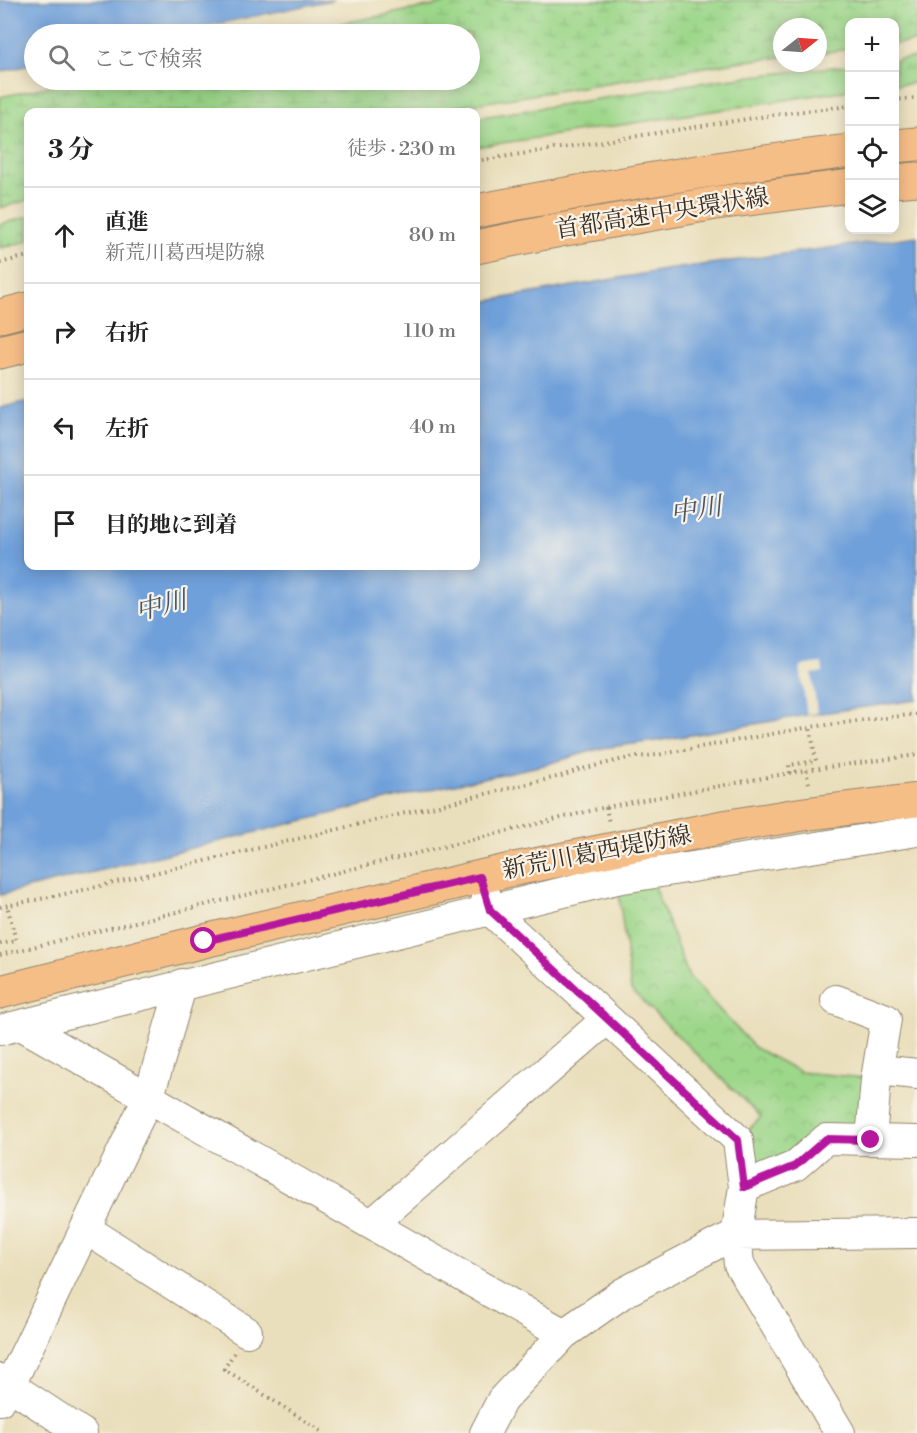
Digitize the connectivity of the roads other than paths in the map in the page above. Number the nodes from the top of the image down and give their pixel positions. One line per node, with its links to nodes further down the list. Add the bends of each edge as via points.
1 (917, 144): 2 (main road)
2 (899, 146)
3 (845, 152): 7 (main road, 首都高速中央環状線, via 740,165)
4 (917, 179): 5 (main road)
5 (899, 181)
6 (845, 187): 8 (main road, 首都高速中央環状線, via 717,203)
7 (480, 210)
8 (480, 246)
9 (24, 310): 10 (main road)
10 (0, 316)
11 (24, 346): 12 (main road)
12 (0, 352)
13 (917, 800): 15 (main road, 新荒川葛西堤防線, via 723,827)
14 (917, 831): 16 (street, via 616,879)
15 (480, 877): 16 (street); 18 (main road, 新荒川葛西堤防線)
16 (490, 910): 17 (street); 20 (street)
17 (182, 984): 21 (street); 24 (street)
18 (0, 992)
19 (836, 1000): 22 (street, via 886,1019)
20 (607, 1019): 27 (street, via 738,1140); 28 (street)
21 (10, 1027): 24 (street)
22 (878, 1070): 23 (street); 25 (street)
23 (917, 1074)
24 (149, 1096): 28 (street); 29 (street)
25 (871, 1140): 26 (street); 27 (street, via 826,1139 795,1166)
26 (917, 1141)
27 (744, 1187): 31 (street)
28 (372, 1224): 33 (street)
29 (86, 1229): 32 (street); 34 (street)
30 (917, 1233): 31 (street)
31 (736, 1235): 33 (street, via 623,1293); 37 (street, via 739,1264)
32 (247, 1332)
33 (564, 1334): 36 (street, via 502,1400)
34 (3, 1388): 35 (street)
35 (82, 1433)
36 (484, 1433)
37 (840, 1433)

